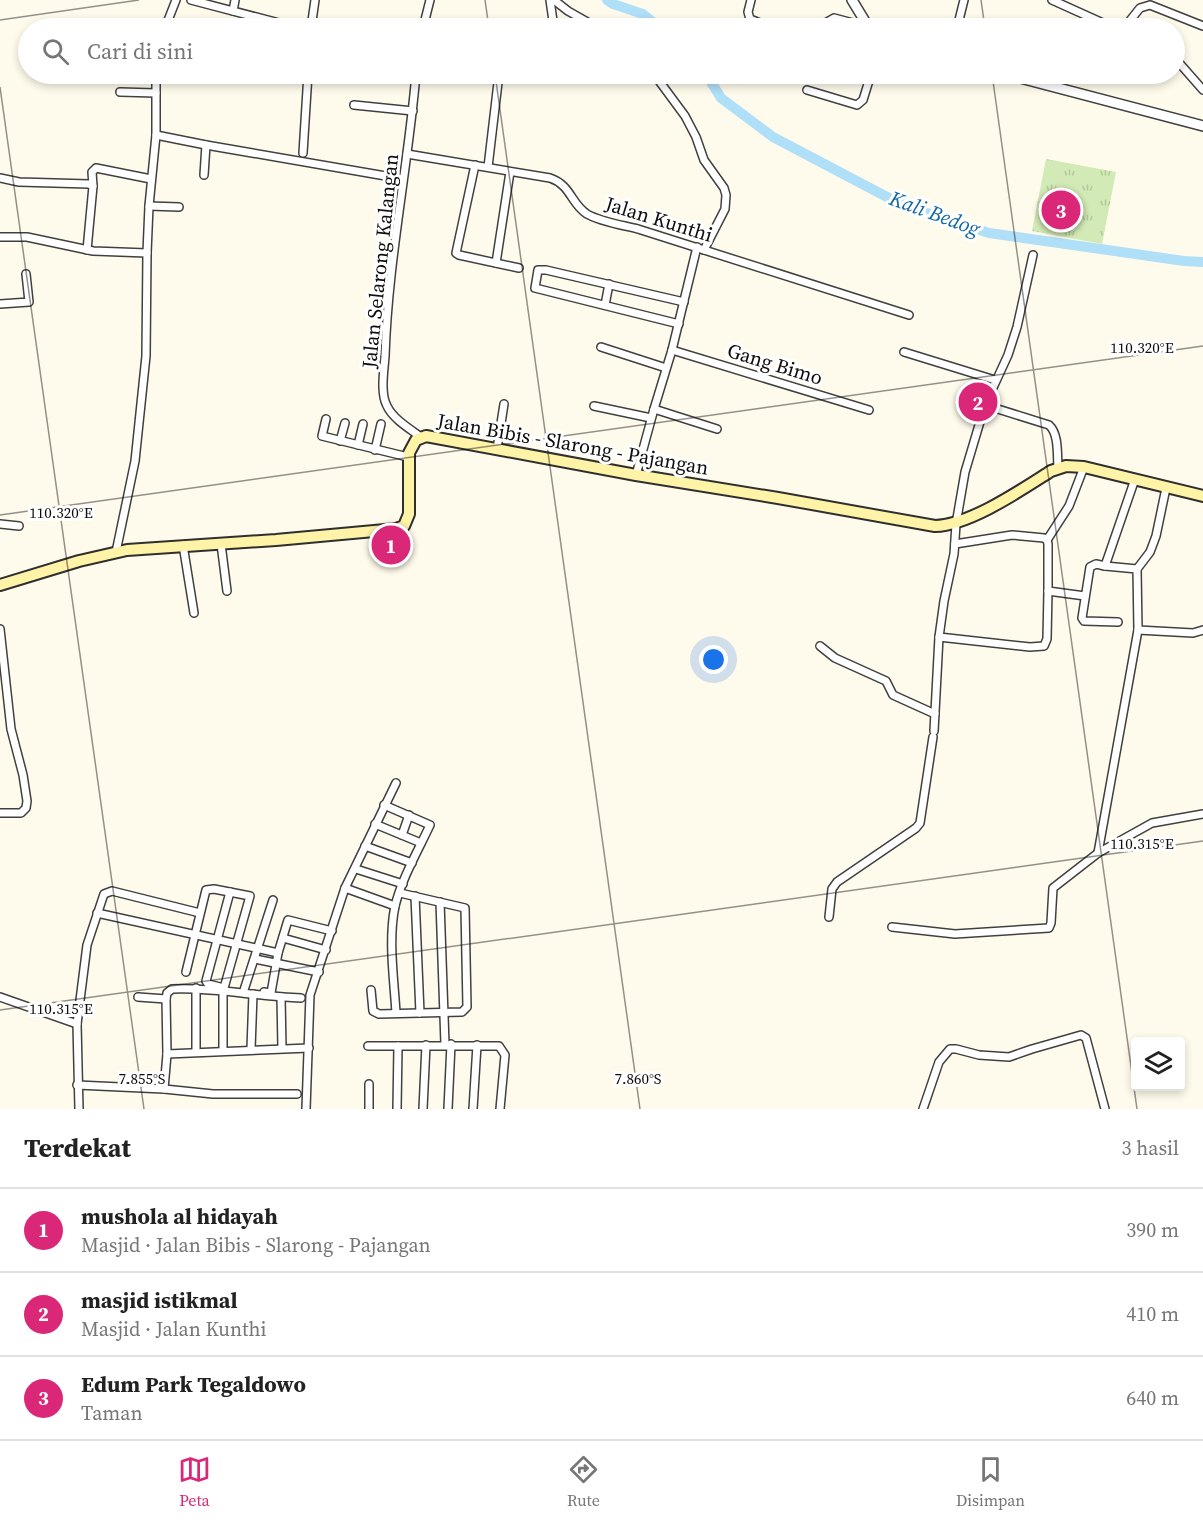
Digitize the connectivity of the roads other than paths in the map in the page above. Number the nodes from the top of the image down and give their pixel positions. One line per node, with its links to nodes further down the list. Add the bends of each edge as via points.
1 (176, 0): 13 (street)
2 (191, 0): 12 (street)
3 (235, 0): 12 (street)
4 (315, 0): 15 (street)
5 (429, 0): 16 (street)
6 (550, 0): 17 (street)
7 (554, 0): 18 (street)
8 (751, 0): 19 (street)
9 (852, 0): 20 (street)
10 (964, 0): 21 (street)
11 (1052, 0): 22 (street)
12 (233, 11): 14 (street)
13 (169, 18)
14 (260, 18)
15 (312, 18)
16 (425, 18)
17 (553, 18)
18 (579, 18)
19 (750, 18)
20 (863, 18)
21 (960, 18)
22 (1092, 18)
23 (1132, 18): 24 (street, via 1140,8 1150,5)
24 (1183, 18)
25 (1185, 19): 26 (street)
26 (1203, 26)
27 (1185, 70): 36 (street)
28 (156, 84): 38 (street)
29 (307, 84): 44 (street)
30 (415, 84): 40 (street, Jalan Selarong Kalangan)
31 (498, 84): 47 (street)
32 (661, 84): 57 (street, via 685,116 704,160 726,195 725,209)
33 (868, 84): 35 (street, via 863,100 857,105)
34 (1043, 84): 41 (street)
35 (807, 90)
36 (1203, 90)
37 (120, 92): 38 (street)
38 (156, 93): 42 (street)
39 (354, 105): 40 (street)
40 (413, 111): 45 (street, Jalan Selarong Kalangan)
41 (1203, 126)
42 (156, 135): 43 (street); 51 (street)
43 (206, 146): 49 (street); 52 (street)
44 (303, 153)
45 (407, 154): 46 (street, Jalan Kunthi); 52 (street, Jalan Selarong Kalangan)
46 (475, 165): 47 (street, Jalan Kunthi); 61 (street, via 456,253)
47 (488, 167): 48 (street, Jalan Kunthi)
48 (510, 172): 57 (street, Jalan Kunthi, via 555,180 582,209 596,217); 61 (street)
49 (204, 175)
50 (0, 177): 53 (street, via 19,182)
51 (152, 179): 53 (street, via 96,168 92,172); 54 (street)
52 (403, 179): 86 (street, Jalan Selarong Kalangan, via 392,259 384,396 391,413)
53 (93, 186): 58 (street)
54 (149, 206): 55 (street); 59 (street)
55 (179, 207)
56 (0, 237): 58 (street, via 27,237)
57 (700, 248): 65 (street); 68 (street, Jalan Kunthi)
58 (87, 250): 59 (street)
59 (147, 254): 105 (street, via 146,356 135,460)
60 (1032, 255): 74 (street, via 1019,320)
61 (496, 263): 62 (street)
62 (519, 268)
63 (26, 274): 66 (street, via 29,302)
64 (609, 284): 65 (street); 67 (street); 67 (street, via 538,270 536,288)
65 (684, 302): 69 (street)
66 (0, 304)
67 (604, 305): 69 (street)
68 (909, 315)
69 (679, 324): 71 (street)
70 (601, 347): 73 (street)
71 (672, 350): 73 (street); 79 (street, Gang Bimo)
72 (904, 352): 74 (street)
73 (666, 368): 78 (street)
74 (995, 380): 76 (street)
75 (504, 404): 89 (street)
76 (985, 405): 93 (street, via 1053,429); 99 (street, via 971,447)
77 (594, 406): 80 (street)
78 (654, 409): 80 (street); 85 (street)
79 (869, 410)
80 (651, 418): 94 (street)
81 (326, 419): 87 (street, via 322,436)
82 (345, 423): 87 (street)
83 (363, 424): 88 (street)
84 (381, 424): 90 (street)
85 (717, 429)
86 (421, 437): 89 (main road, Jalan Bibis - Slarong - Pajangan); 91 (main road, Jalan Bibis - Slarong - Pajangan)
87 (340, 441): 88 (street)
88 (358, 445): 90 (street)
89 (497, 449): 94 (main road, Jalan Bibis - Slarong - Pajangan)
90 (375, 450): 91 (street)
91 (408, 457): 102 (main road, via 409,514 401,528)
92 (1084, 466): 93 (main road, Jalan Bibis - Slarong - Pajangan); 95 (main road, Jalan Bibis - Slarong - Pajangan); 101 (street, via 1069,506)
93 (1058, 467): 99 (main road, Jalan Bibis - Slarong - Pajangan)
94 (636, 475): 99 (main road, Jalan Bibis - Slarong - Pajangan, via 926,525)
95 (1135, 479): 96 (main road, Jalan Bibis - Slarong - Pajangan); 106 (street)
96 (1166, 488): 97 (main road, Jalan Bibis - Slarong - Pajangan); 107 (street, via 1156,536)
97 (1203, 496)
98 (0, 524): 100 (street)
99 (956, 524): 103 (street)
100 (19, 526)
101 (1047, 540): 103 (street, via 1012,535); 110 (street)
102 (221, 544): 104 (main road); 109 (street)
103 (955, 544): 117 (street)
104 (183, 545): 105 (main road); 112 (street)
105 (116, 552): 108 (main road)
106 (1105, 566): 107 (street); 111 (street, via 1090,567)
107 (1137, 569): 115 (street)
108 (0, 585)
109 (226, 591)
110 (1048, 591): 111 (street); 117 (street, via 1044,646)
111 (1085, 596): 113 (street, via 1082,620)
112 (194, 613)
113 (1118, 622)
114 (0, 628): 122 (street, via 11,729 27,801 21,813)
115 (1138, 630): 116 (street); 129 (street)
116 (1203, 630)
117 (939, 638): 119 (street)
118 (820, 646): 119 (street, via 835,658 886,681 893,695)
119 (934, 714): 142 (street, via 920,823 837,882 832,889)
120 (396, 783): 121 (street)
121 (384, 805): 124 (street); 125 (street)
122 (0, 813)
123 (1203, 814): 129 (street, via 1152,823)
124 (409, 815): 126 (street); 127 (street, via 430,825)
125 (375, 824): 126 (street); 128 (street)
126 (402, 835): 127 (street)
127 (421, 843): 130 (street)
128 (365, 846): 130 (street); 131 (street)
129 (1098, 853): 143 (street, via 1053,888 1049,928 955,934)
130 (412, 863): 132 (street)
131 (356, 868): 132 (street); 133 (street)
132 (403, 884): 135 (street)
133 (345, 888): 139 (street); 144 (street)
134 (230, 892): 141 (street, via 210,888 205,892); 147 (street); 148 (street, via 251,897)
135 (399, 893): 136 (street); 139 (street)
136 (415, 896): 138 (street); 168 (street)
137 (273, 900): 149 (street)
138 (440, 902): 166 (street); 166 (street, via 465,908 467,1007 462,1012)
139 (395, 906): 167 (street, via 392,934)
140 (98, 913): 141 (street, via 104,894 112,891); 145 (street); 169 (street, via 87,945)
141 (200, 913): 145 (street)
142 (829, 917)
143 (892, 927)
144 (332, 931): 146 (street, via 290,920); 150 (street)
145 (195, 935): 147 (street); 154 (street)
146 (283, 938): 150 (street); 151 (street)
147 (217, 940): 148 (street); 157 (street, via 206,981)
148 (235, 944): 149 (street); 157 (street)
149 (257, 949): 151 (street); 152 (street)
150 (326, 950): 155 (street)
151 (278, 953): 153 (street)
152 (255, 959): 153 (street); 158 (street)
153 (276, 963): 155 (street); 158 (street, via 271,993)
154 (186, 972)
155 (319, 972): 176 (street, via 309,999)
156 (196, 988): 157 (street); 165 (street, via 172,989); 179 (street)
157 (224, 989): 158 (street); 160 (street); 178 (street)
158 (244, 990)
159 (371, 990): 167 (street, via 375,1013)
160 (253, 994): 163 (street); 177 (street)
161 (0, 997): 169 (street)
162 (138, 997): 165 (street)
163 (281, 997): 164 (street); 175 (street)
164 (301, 998)
165 (166, 999): 180 (street)
166 (444, 1012): 168 (street); 170 (street)
167 (396, 1013): 168 (street)
168 (420, 1013)
169 (77, 1024): 182 (street)
170 (448, 1044): 171 (street); 172 (street); 190 (street)
171 (477, 1044): 191 (street); 192 (street, via 495,1044 504,1051)
172 (426, 1045): 174 (street); 189 (street)
173 (368, 1046): 174 (street)
174 (398, 1046): 188 (street)
175 (282, 1048): 176 (street); 177 (street)
176 (309, 1048): 186 (street)
177 (251, 1049): 178 (street)
178 (223, 1051): 179 (street)
179 (196, 1052): 180 (street)
180 (167, 1054): 183 (street)
181 (369, 1084): 187 (street)
182 (77, 1085): 183 (street); 185 (street)
183 (164, 1089): 184 (street, via 213,1094)
184 (297, 1094)
185 (79, 1109)
186 (306, 1109)
187 (369, 1109)
188 (397, 1109)
189 (423, 1109)
190 (448, 1109)
191 (473, 1109)
192 (500, 1109)
193 (922, 1109): 194 (street, via 939,1062 950,1049 1009,1057 1082,1035)
194 (1105, 1109)

